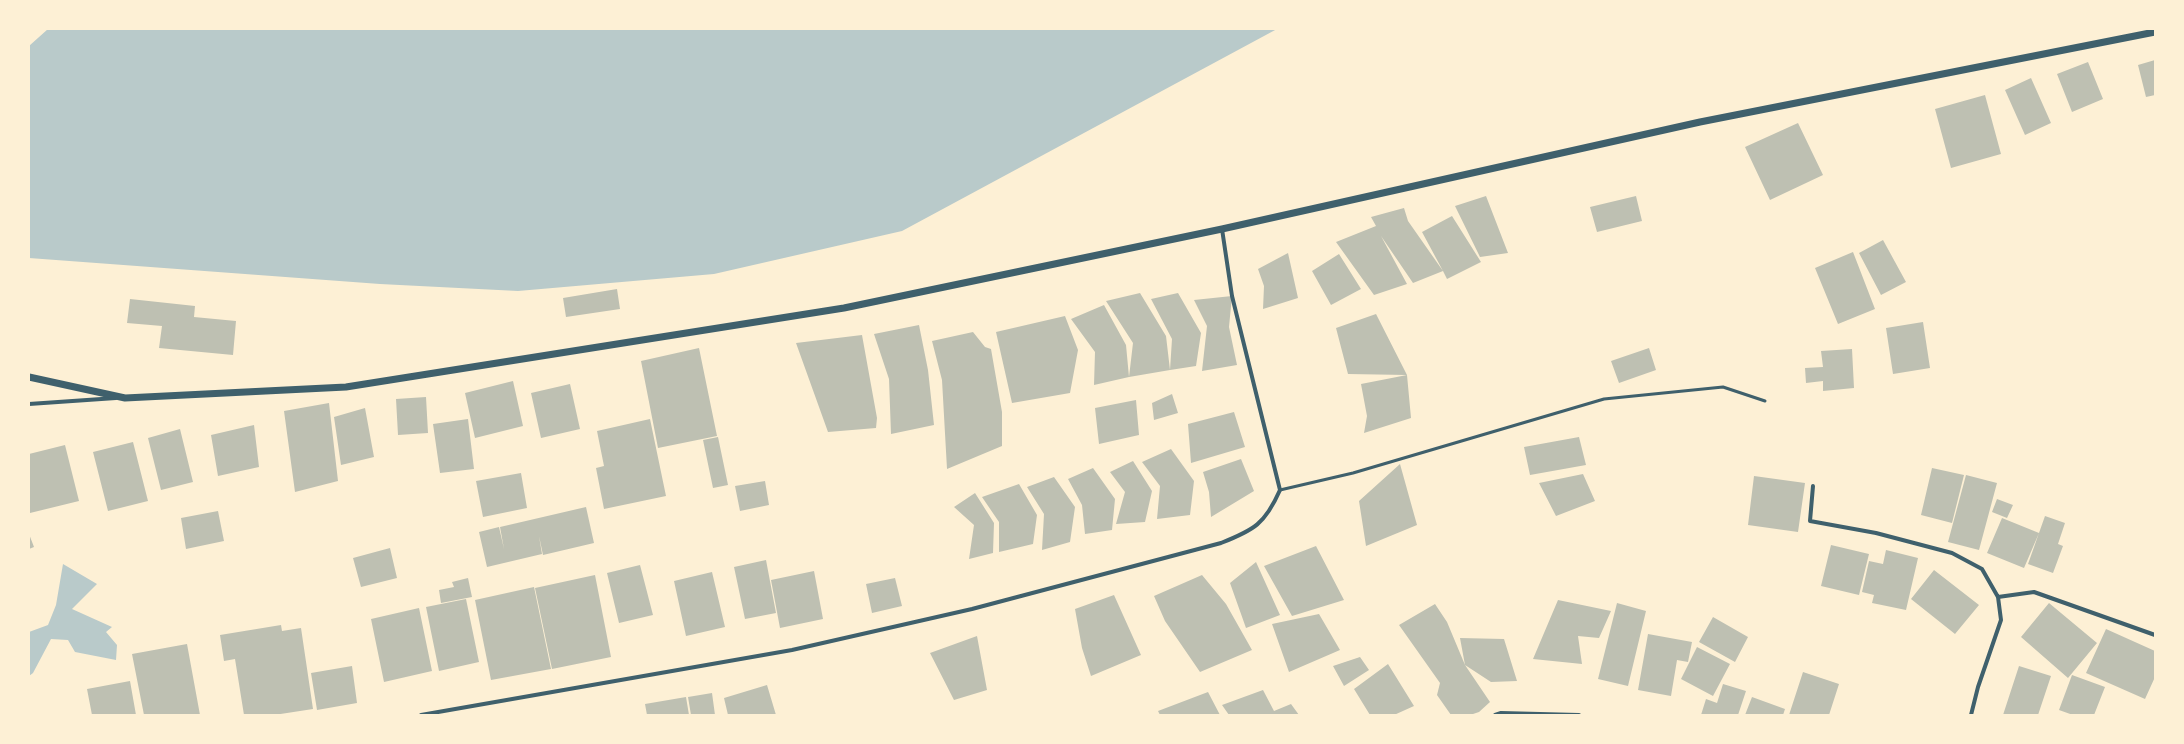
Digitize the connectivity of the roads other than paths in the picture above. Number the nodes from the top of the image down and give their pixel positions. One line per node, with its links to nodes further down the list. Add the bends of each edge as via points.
1 (2155, 32): 2 (street, via 1700,122)
2 (1222, 229): 4 (street, via 844,308 346,386); 8 (street, via 1232,296)
3 (29, 377): 4 (street)
4 (125, 398): 6 (street)
5 (1765, 401): 8 (lane, via 1723,387 1604,399 1353,473)
6 (29, 404)
7 (1813, 486): 9 (street, via 1810,521 1876,533 1952,553 1982,569)
8 (1280, 490): 11 (street, via 1272,510 1252,530 1221,543 972,609 792,650)
9 (1998, 597): 10 (street, via 2034,592); 14 (street, via 2001,620)
10 (2155, 635)
11 (421, 715)
12 (1495, 715): 13 (street)
13 (1579, 715)
14 (1971, 715)

